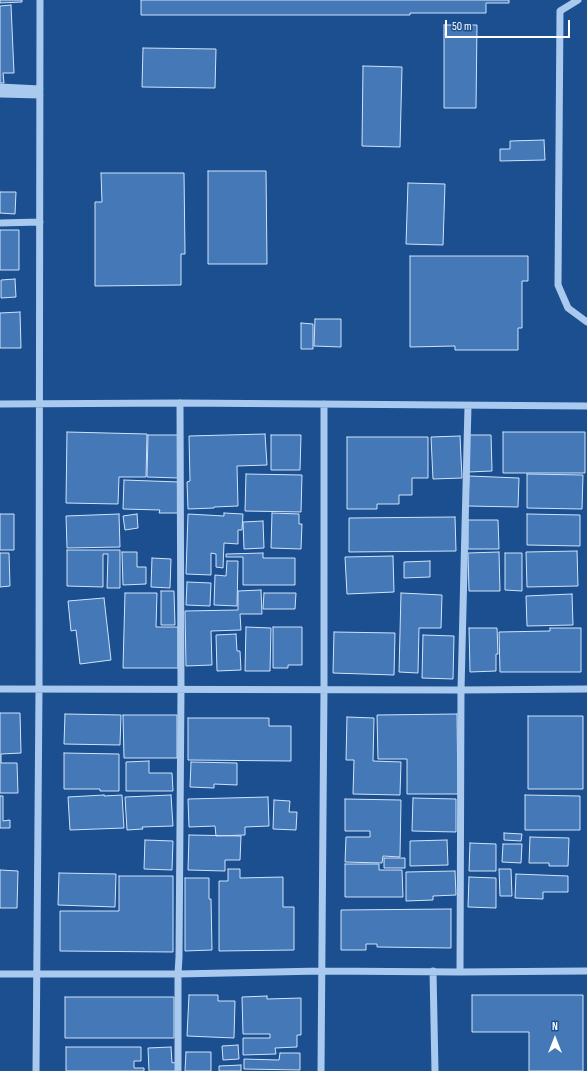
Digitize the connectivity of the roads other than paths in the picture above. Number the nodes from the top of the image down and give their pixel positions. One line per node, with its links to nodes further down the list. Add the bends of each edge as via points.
1 (40, 0): 4 (street)
2 (578, 0): 8 (street, via 560,11 558,285 568,308)
3 (0, 88): 4 (street)
4 (40, 92): 5 (street); 7 (street)
5 (0, 94)
6 (0, 222): 7 (street)
7 (40, 222): 11 (street)
8 (587, 322)
9 (180, 403): 11 (street); 12 (street); 17 (street)
10 (0, 404): 11 (street)
11 (39, 404): 16 (street)
12 (324, 404): 13 (street); 18 (street)
13 (468, 406): 14 (street); 20 (street)
14 (587, 406)
15 (0, 689): 16 (street)
16 (39, 689): 17 (street); 27 (street)
17 (181, 689): 18 (street); 26 (street)
18 (324, 689): 20 (street); 21 (street)
19 (587, 689): 20 (street)
20 (461, 690): 24 (street)
21 (321, 971): 22 (street); 26 (street); 30 (street)
22 (433, 971): 24 (street); 31 (street)
23 (587, 971): 24 (street)
24 (460, 972)
25 (0, 974): 27 (street)
26 (178, 974): 27 (street); 29 (street)
27 (37, 975): 28 (street)
28 (36, 1071)
29 (178, 1071)
30 (321, 1071)
31 (435, 1071)

